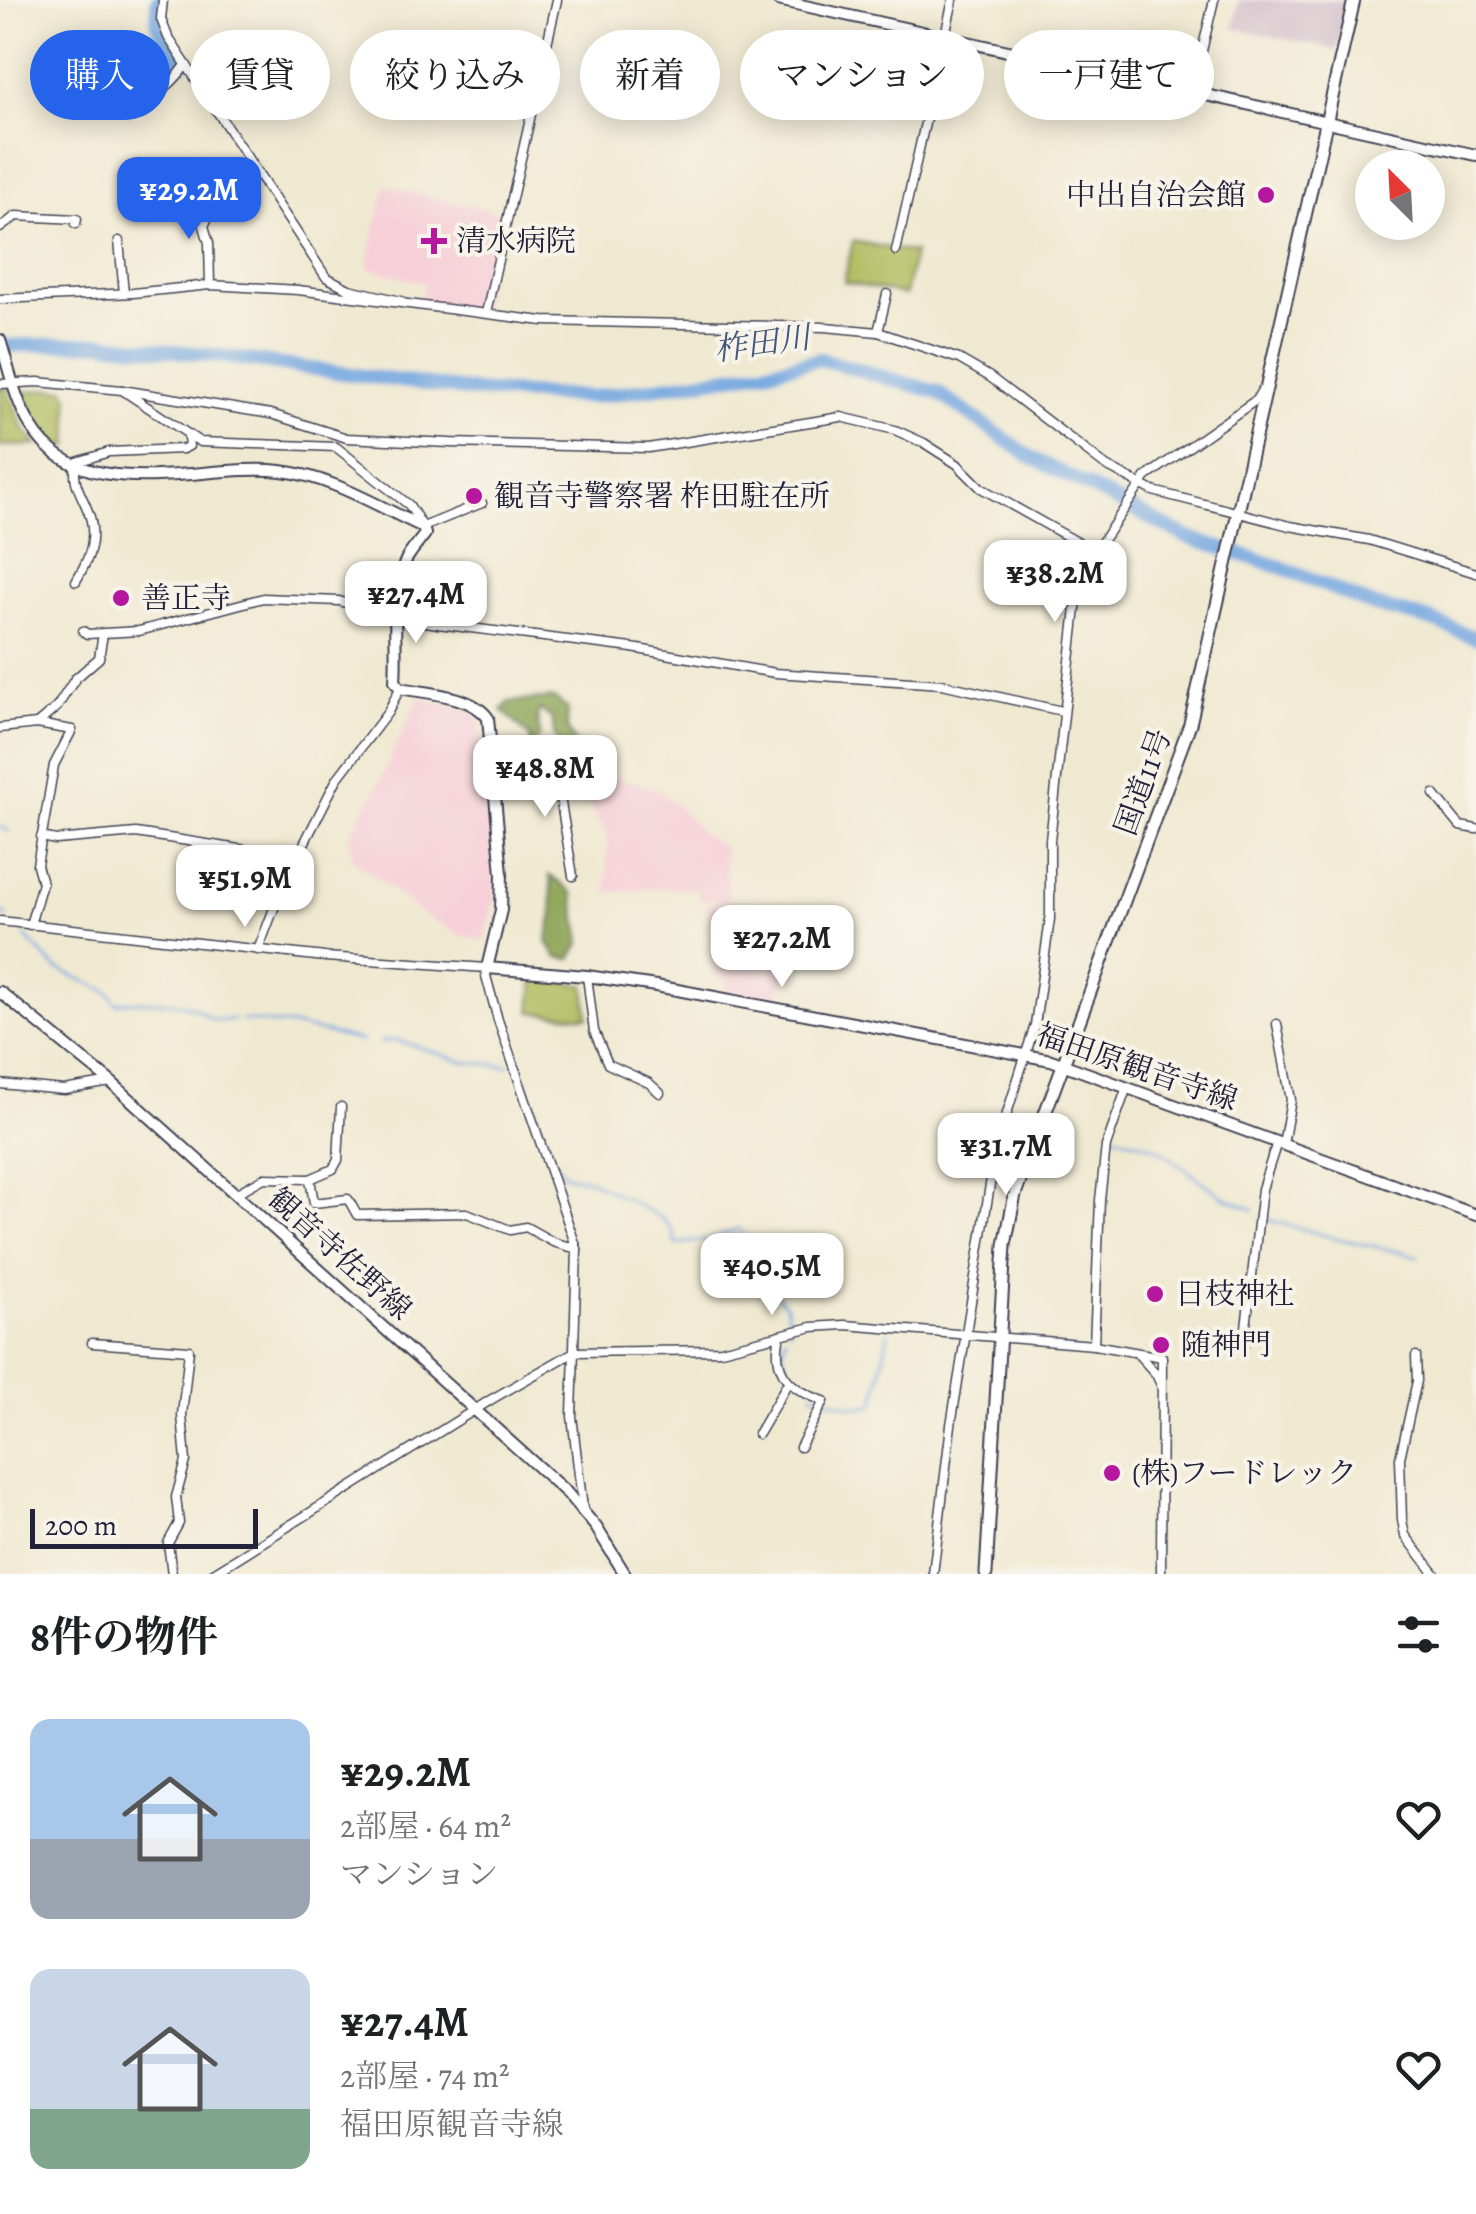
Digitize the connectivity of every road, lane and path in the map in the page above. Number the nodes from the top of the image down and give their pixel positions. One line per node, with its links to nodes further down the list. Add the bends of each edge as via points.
1 (162, 0): 10 (street, via 164,28)
2 (557, 0): 28 (street)
3 (778, 0): 7 (main road)
4 (953, 0): 8 (street)
5 (1214, 0): 9 (street)
6 (1354, 0): 14 (highway, 国道11号)
7 (913, 30)
8 (947, 30)
9 (1207, 30)
10 (186, 65): 11 (street); 21 (street)
11 (170, 85)
12 (1214, 97): 14 (main road)
13 (926, 120): 20 (street)
14 (1326, 122): 15 (main road); 31 (highway, 国道11号)
15 (1476, 155)
16 (212, 209): 22 (street, via 204,226)
17 (76, 224): 18 (street, via 77,219 16,216)
18 (0, 228)
19 (119, 241): 24 (street)
20 (896, 251)
21 (331, 282): 23 (street); 27 (street)
22 (210, 285): 23 (street); 24 (street)
23 (298, 290): 27 (street)
24 (124, 294): 26 (street)
25 (887, 294): 29 (street)
26 (0, 299)
27 (409, 305): 28 (street)
28 (486, 313): 29 (street, via 598,325)
29 (878, 332): 39 (street, via 990,377 1106,466)
30 (0, 340): 33 (main road)
31 (1270, 378): 39 (street, via 1256,400); 41 (highway, 国道11号)
32 (0, 384): 33 (street)
33 (14, 384): 34 (street); 38 (main road, via 39,438)
34 (122, 390): 35 (street); 36 (street, via 271,414)
35 (188, 436): 37 (street); 38 (street, via 183,449 109,452)
36 (347, 438): 37 (street); 43 (street, via 648,448 841,417 924,443 981,488)
37 (344, 450): 42 (street, via 409,505)
38 (74, 466): 42 (main road, via 113,476 287,472); 45 (street, via 92,522 90,558)
39 (1142, 482): 41 (street, via 1153,491); 43 (street)
40 (482, 503): 42 (street)
41 (1239, 512): 44 (street, via 1369,540); 67 (highway, 国道11号, via 1190,724)
42 (423, 527): 46 (main road, via 402,573)
43 (1095, 552): 50 (street, via 1077,600)
44 (1476, 574)
45 (76, 581)
46 (395, 617): 48 (street, via 339,601 263,598 139,632); 49 (main road); 50 (street, via 775,673 942,684)
47 (83, 631): 48 (street)
48 (103, 634): 51 (street, via 99,658)
49 (400, 688): 53 (main road, via 485,712); 57 (street, via 337,779)
50 (1062, 711): 66 (street, via 1050,919)
51 (37, 724): 52 (street); 56 (street, via 72,730 54,766)
52 (0, 728)
53 (494, 788): 58 (street, via 559,791); 62 (main road, via 501,910)
54 (1434, 794): 55 (street, via 1460,826)
55 (1476, 829)
56 (41, 837): 57 (street, via 136,833); 60 (street, via 42,883)
57 (298, 858): 61 (street)
58 (573, 876)
59 (0, 922): 60 (street)
60 (30, 925): 61 (street)
61 (258, 950): 62 (street)
62 (487, 968): 63 (main road, 福田原観音寺線); 77 (street, via 498,1020)
63 (587, 976): 66 (main road, 福田原観音寺線); 71 (street, via 594,1032 608,1064)
64 (0, 992): 68 (main road, 観音寺佐野線)
65 (1277, 1024): 73 (street, via 1292,1112)
66 (1028, 1054): 67 (main road, 福田原観音寺線); 79 (street, via 996,1148)
67 (1066, 1064): 70 (main road, 福田原観音寺線); 80 (highway, 国道11号, via 1015,1194)
68 (111, 1082): 69 (street, via 64,1090); 75 (main road, 観音寺佐野線)
69 (0, 1084)
70 (1127, 1087): 73 (main road, 福田原観音寺線); 82 (street, via 1106,1146)
71 (660, 1094)
72 (341, 1107): 74 (street, via 338,1160)
73 (1280, 1143): 76 (main road, 福田原観音寺線); 83 (street, via 1262,1189)
74 (310, 1179): 75 (street, via 264,1178); 77 (street, via 314,1202 348,1200 357,1215 467,1213)
75 (236, 1194): 89 (main road, 観音寺佐野線)
76 (1476, 1215)
77 (577, 1249): 84 (street)
78 (780, 1335): 79 (street, via 845,1325); 84 (street, via 720,1350); 87 (street)
79 (967, 1337): 80 (street); 96 (street)
80 (1000, 1339): 82 (street); 97 (highway, 国道11号)
81 (92, 1343): 93 (street, via 188,1350 186,1461 176,1497 180,1523 168,1543)
82 (1094, 1345): 85 (street)
83 (1244, 1345)
84 (574, 1352): 89 (street); 92 (street, via 572,1416)
85 (1137, 1353): 88 (street); 88 (street, via 1162,1357)
86 (1416, 1356): 99 (street, via 1400,1458 1402,1520 1405,1535)
87 (787, 1384): 90 (street); 91 (street, via 824,1401)
88 (1164, 1392): 98 (street)
89 (475, 1410): 92 (main road, 観音寺佐野線); 94 (street)
90 (758, 1434)
91 (800, 1448)
92 (583, 1510): 95 (main road, 観音寺佐野線)
93 (172, 1574)
94 (212, 1574)
95 (625, 1574)
96 (933, 1574)
97 (986, 1574)
98 (1161, 1574)
99 (1435, 1574)

